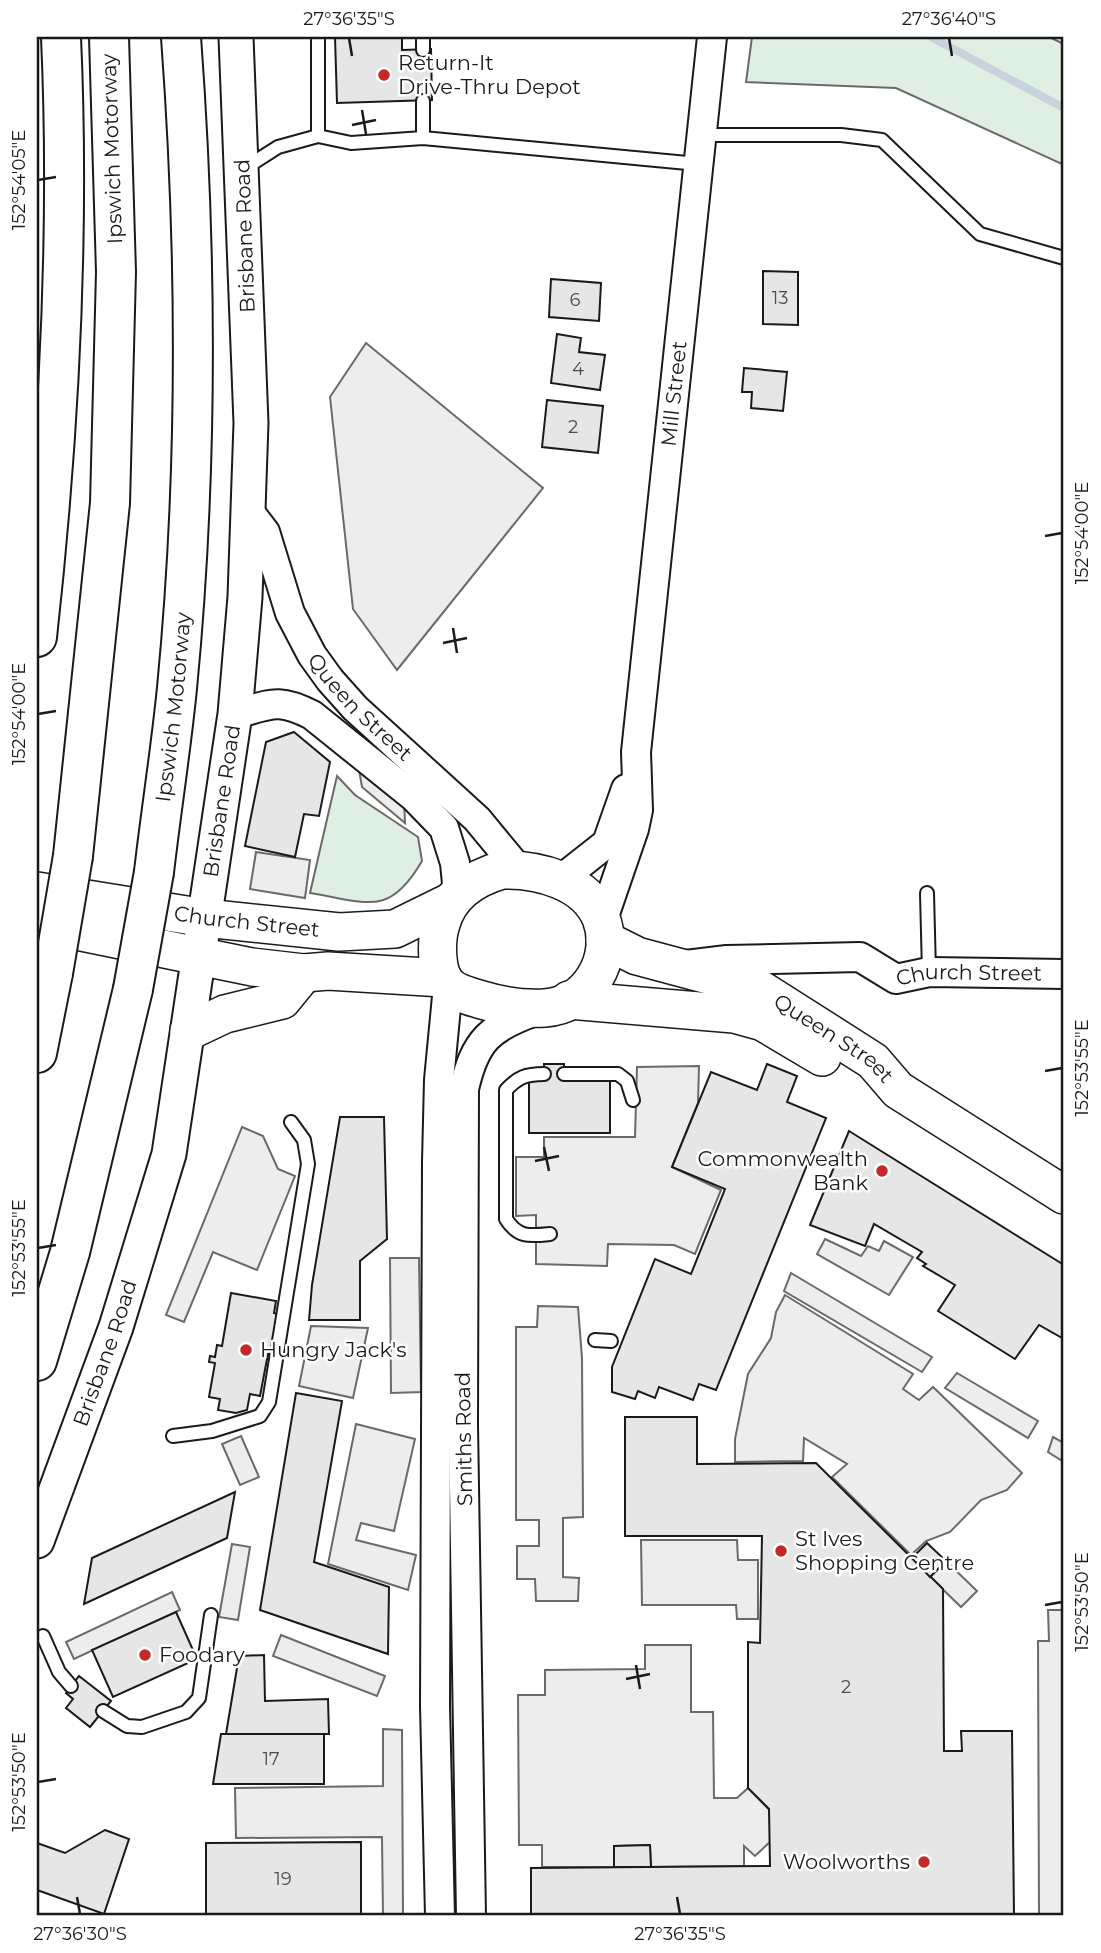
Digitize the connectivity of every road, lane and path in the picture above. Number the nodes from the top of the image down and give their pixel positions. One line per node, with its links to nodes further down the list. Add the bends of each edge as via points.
1 (61, 37): 15 (highway, via 64,263)
2 (109, 37): 34 (highway, Ipswich Motorway, bridge, via 116,272 110,503 73,856)
3 (181, 37): 44 (highway, Ipswich Motorway, bridge, via 191,230 192,436 177,688 154,872 133,989 70,1252)
4 (236, 37): 12 (main road, Brisbane Road)
5 (317, 37): 9 (lane)
6 (712, 37): 8 (street, Mill Street)
7 (423, 101): 10 (lane)
8 (701, 135): 11 (street, Mill Street); 13 (lane, via 841,135 881,140 980,234)
9 (318, 136): 10 (lane, via 351,143); 12 (lane, via 278,147)
10 (423, 138): 11 (lane)
11 (698, 164): 17 (street, Mill Street)
12 (243, 170): 14 (main road, Brisbane Road)
13 (1064, 258)
14 (248, 510): 16 (main road, Brisbane Road); 18 (street, Queen Street, via 265,532 290,613 330,680 477,819)
15 (37, 637)
16 (235, 714): 22 (street, Queen Street, via 269,703 297,707 414,797 444,828 455,863); 23 (main road, Brisbane Road)
17 (636, 752): 19 (street, Mill Street, via 607,842); 25 (street, Mill Street, via 638,810)
18 (520, 871): 19 (main road); 22 (main road, via 489,874)
19 (559, 880): 25 (main road, via 596,907)
20 (37, 891): 23 (main road, Church Street)
21 (928, 893): 28 (lane)
22 (454, 898): 23 (main road, Church Street, via 395,929 363,932); 31 (main road, via 440,924 438,943)
23 (205, 918): 26 (main road, Brisbane Road)
24 (37, 923): 26 (main road, Church Street)
25 (603, 931): 27 (main road, Queen Street, via 637,956); 32 (main road, via 604,958 597,975 581,994)
26 (199, 955): 29 (main road, Church Street); 33 (main road, Brisbane Road)
27 (671, 967): 28 (street, Church Street, via 727,960 860,957 897,979); 37 (main road, Queen Street, via 760,989 873,1061)
28 (929, 972): 30 (street, Church Street)
29 (304, 973): 31 (main road, Church Street, via 328,971); 33 (main road, via 282,1000 225,1014)
30 (1064, 974)
31 (445, 982): 32 (main road, via 493,1003); 45 (street, Smiths Road, via 439,1080)
32 (558, 1004): 37 (main road, Queen Street, via 705,1010 763,1022 863,1082); 45 (street, Smiths Road, via 494,1028 468,1069)
33 (189, 1031): 47 (main road, Brisbane Road, via 169,1154 116,1327)
34 (37, 1053)
35 (544, 1074): 41 (lane, via 527,1074 506,1090 506,1219 524,1236)
36 (564, 1074): 38 (lane, via 618,1074 627,1081)
37 (898, 1090): 40 (main road, Queen Street)
38 (632, 1100)
39 (291, 1122): 46 (lane, via 304,1140 308,1164 270,1402 260,1416 212,1431)
40 (1064, 1195)
41 (550, 1234)
42 (595, 1340): 43 (lane)
43 (611, 1341)
44 (37, 1362)
45 (449, 1425): 52 (street, Smiths Road, via 436,1829); 53 (street, Smiths Road)
46 (173, 1436)
47 (37, 1541)
48 (211, 1615): 51 (lane, via 199,1698 186,1712 142,1727 127,1726)
49 (44, 1636): 50 (lane, via 58,1672)
50 (71, 1686)
51 (103, 1711)
52 (440, 1916)
53 (471, 1916)

